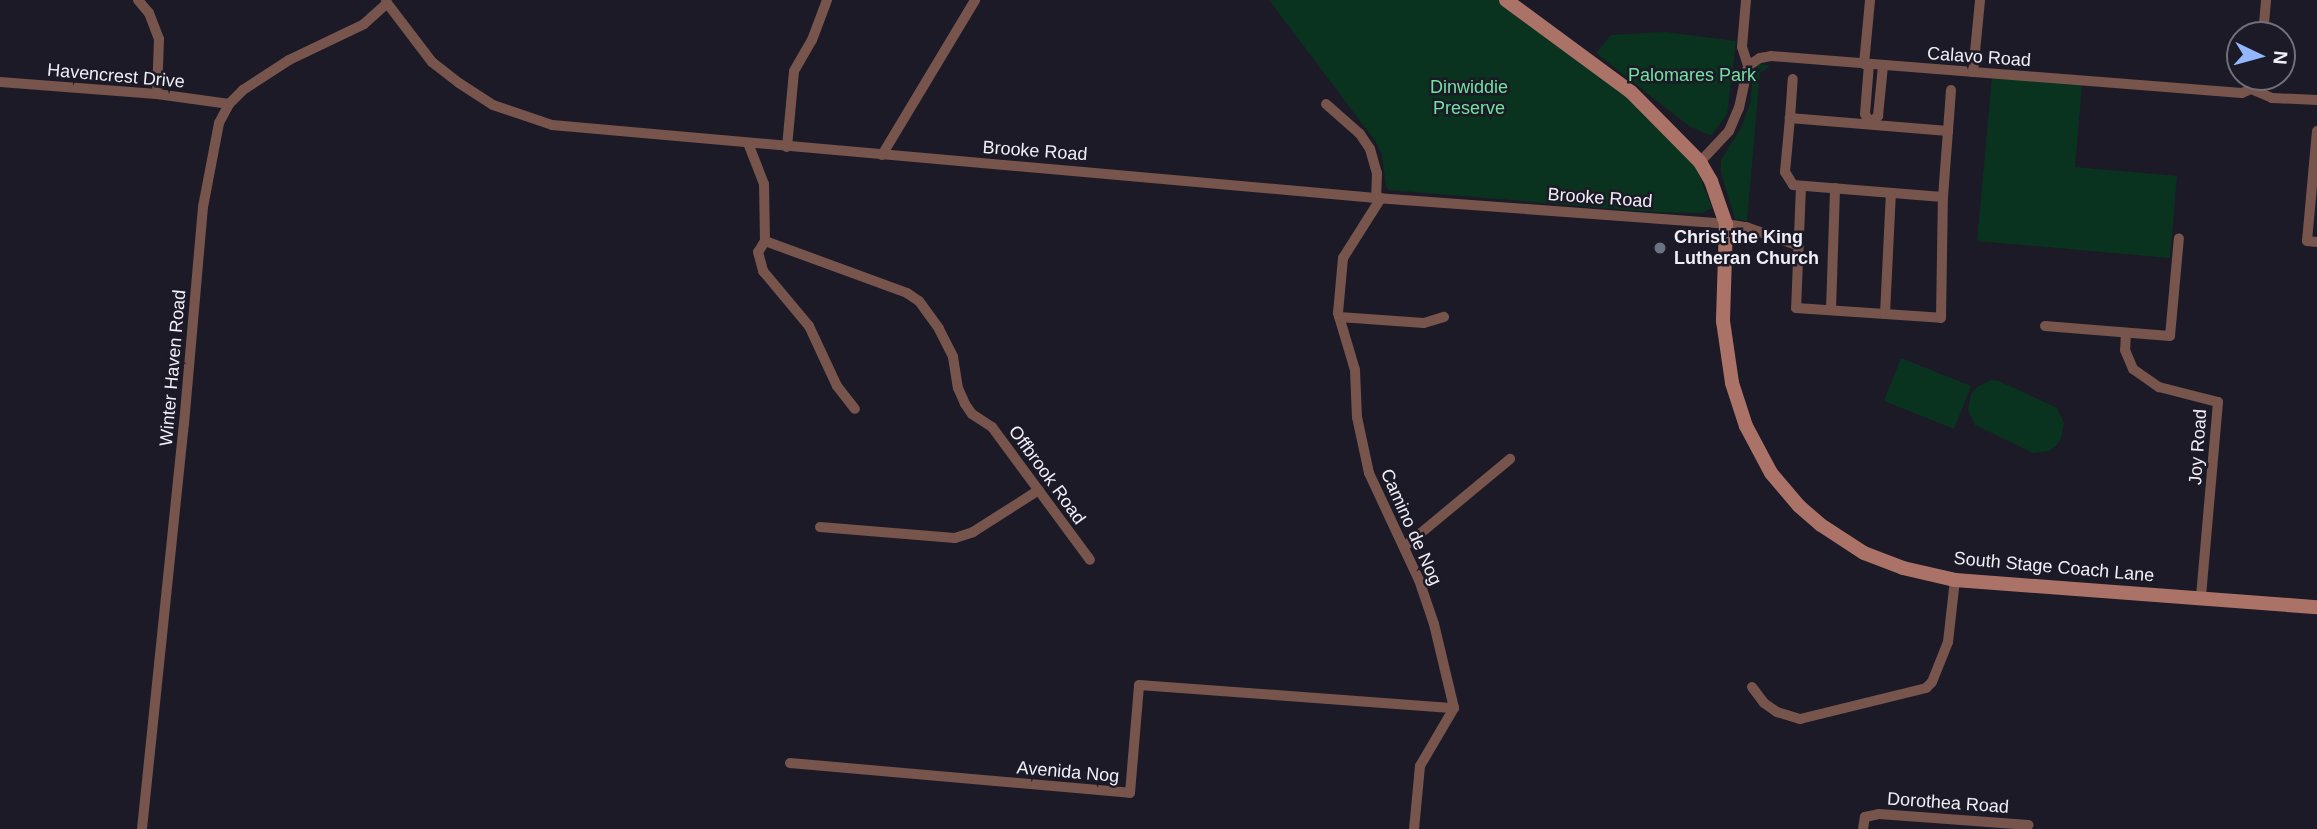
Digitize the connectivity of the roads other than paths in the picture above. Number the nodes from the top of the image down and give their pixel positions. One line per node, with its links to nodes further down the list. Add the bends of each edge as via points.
1 (138, 0): 20 (street, via 149,13 159,39)
2 (827, 0): 29 (street, via 794,71)
3 (975, 0): 30 (street)
4 (1506, 0): 31 (main road, South Stage Coach Lane, via 1632,92)
5 (1746, 0): 12 (street, via 1742,47)
6 (1870, 0): 11 (street)
7 (1980, 0): 14 (street)
8 (2266, 0): 10 (street)
9 (386, 2): 22 (street, via 364,24 289,60); 28 (street, Brooke Road, via 432,62 493,105 523,117 575,129)
10 (2264, 21)
11 (1866, 64): 12 (street, Calavo Road, via 1771,56); 13 (street, Calavo Road); 25 (street, via 1865,114)
12 (1748, 66): 31 (street, via 1729,131)
13 (1882, 66): 14 (street, Calavo Road); 25 (street, via 1878,116)
14 (1973, 72): 18 (street, Calavo Road)
15 (1793, 79): 24 (street)
16 (0, 82): 20 (street, Havencrest Drive)
17 (1951, 90): 26 (street)
18 (2246, 91)
19 (2256, 91): 21 (street, Calavo Road, via 2272,98)
20 (157, 94): 22 (street, Havencrest Drive)
21 (2317, 100)
22 (229, 103): 61 (street, Winter Haven Road, via 219,123 203,207)
23 (1326, 104): 36 (street, via 1370,149)
24 (1790, 118): 25 (street); 32 (street, via 1785,172 1793,185)
25 (1870, 123): 26 (street)
26 (1948, 131): 35 (street)
27 (2317, 131): 40 (street, via 2307,241)
28 (748, 143): 29 (street, Brooke Road); 39 (street, via 764,184)
29 (787, 148): 30 (street, Brooke Road)
30 (882, 155): 36 (street, Brooke Road)
31 (1700, 162): 37 (main road, South Stage Coach Lane)
32 (1801, 186): 33 (street); 41 (street)
33 (1835, 188): 34 (street); 42 (street)
34 (1891, 192): 35 (street); 43 (street)
35 (1943, 197): 43 (street, via 1941,318)
36 (1378, 198): 37 (street, Brooke Road); 44 (street, Camino de Nog, via 1343,258)
37 (1726, 223): 41 (street, Brooke Road); 54 (main road, South Stage Coach Lane, via 1723,321 1732,383 1746,426 1771,474 1799,506 1856,549 1903,568)
38 (2179, 238): 47 (street, via 2170,336)
39 (765, 241): 48 (street, via 758,252 764,271 809,326 837,386); 50 (street, Offbrook Road, via 919,301 953,358 965,404 992,426)
40 (2317, 242)
41 (1799, 246): 42 (street, via 1796,308)
42 (1831, 310): 43 (street)
43 (1885, 314)
44 (1339, 317): 45 (street, via 1424,323); 52 (street, Camino de Nog, via 1355,370 1359,426 1369,473)
45 (1444, 317)
46 (2045, 326): 47 (street)
47 (2126, 333): 55 (street, Joy Road, via 2125,350 2133,369 2158,387 2218,402)
48 (855, 410)
49 (1510, 459): 52 (street)
50 (1039, 490): 51 (street, via 973,533 955,538); 53 (street, Offbrook Road)
51 (820, 527)
52 (1404, 547): 58 (street, Camino de Nog, via 1434,624)
53 (1090, 560)
54 (1955, 580): 55 (main road, South Stage Coach Lane); 57 (street, via 1948,642 1932,682 1918,690 1800,719 1777,712)
55 (2201, 598): 56 (main road, South Stage Coach Lane)
56 (2317, 607)
57 (1752, 687)
58 (1454, 708): 59 (street, Avenida Nog, via 1139,685 1130,793); 62 (street, via 1420,766)
59 (790, 764)
60 (2029, 825): 63 (street, Dorothea Road, via 1879,814 1865,817)
61 (142, 829)
62 (1414, 829)
63 (1863, 829)

